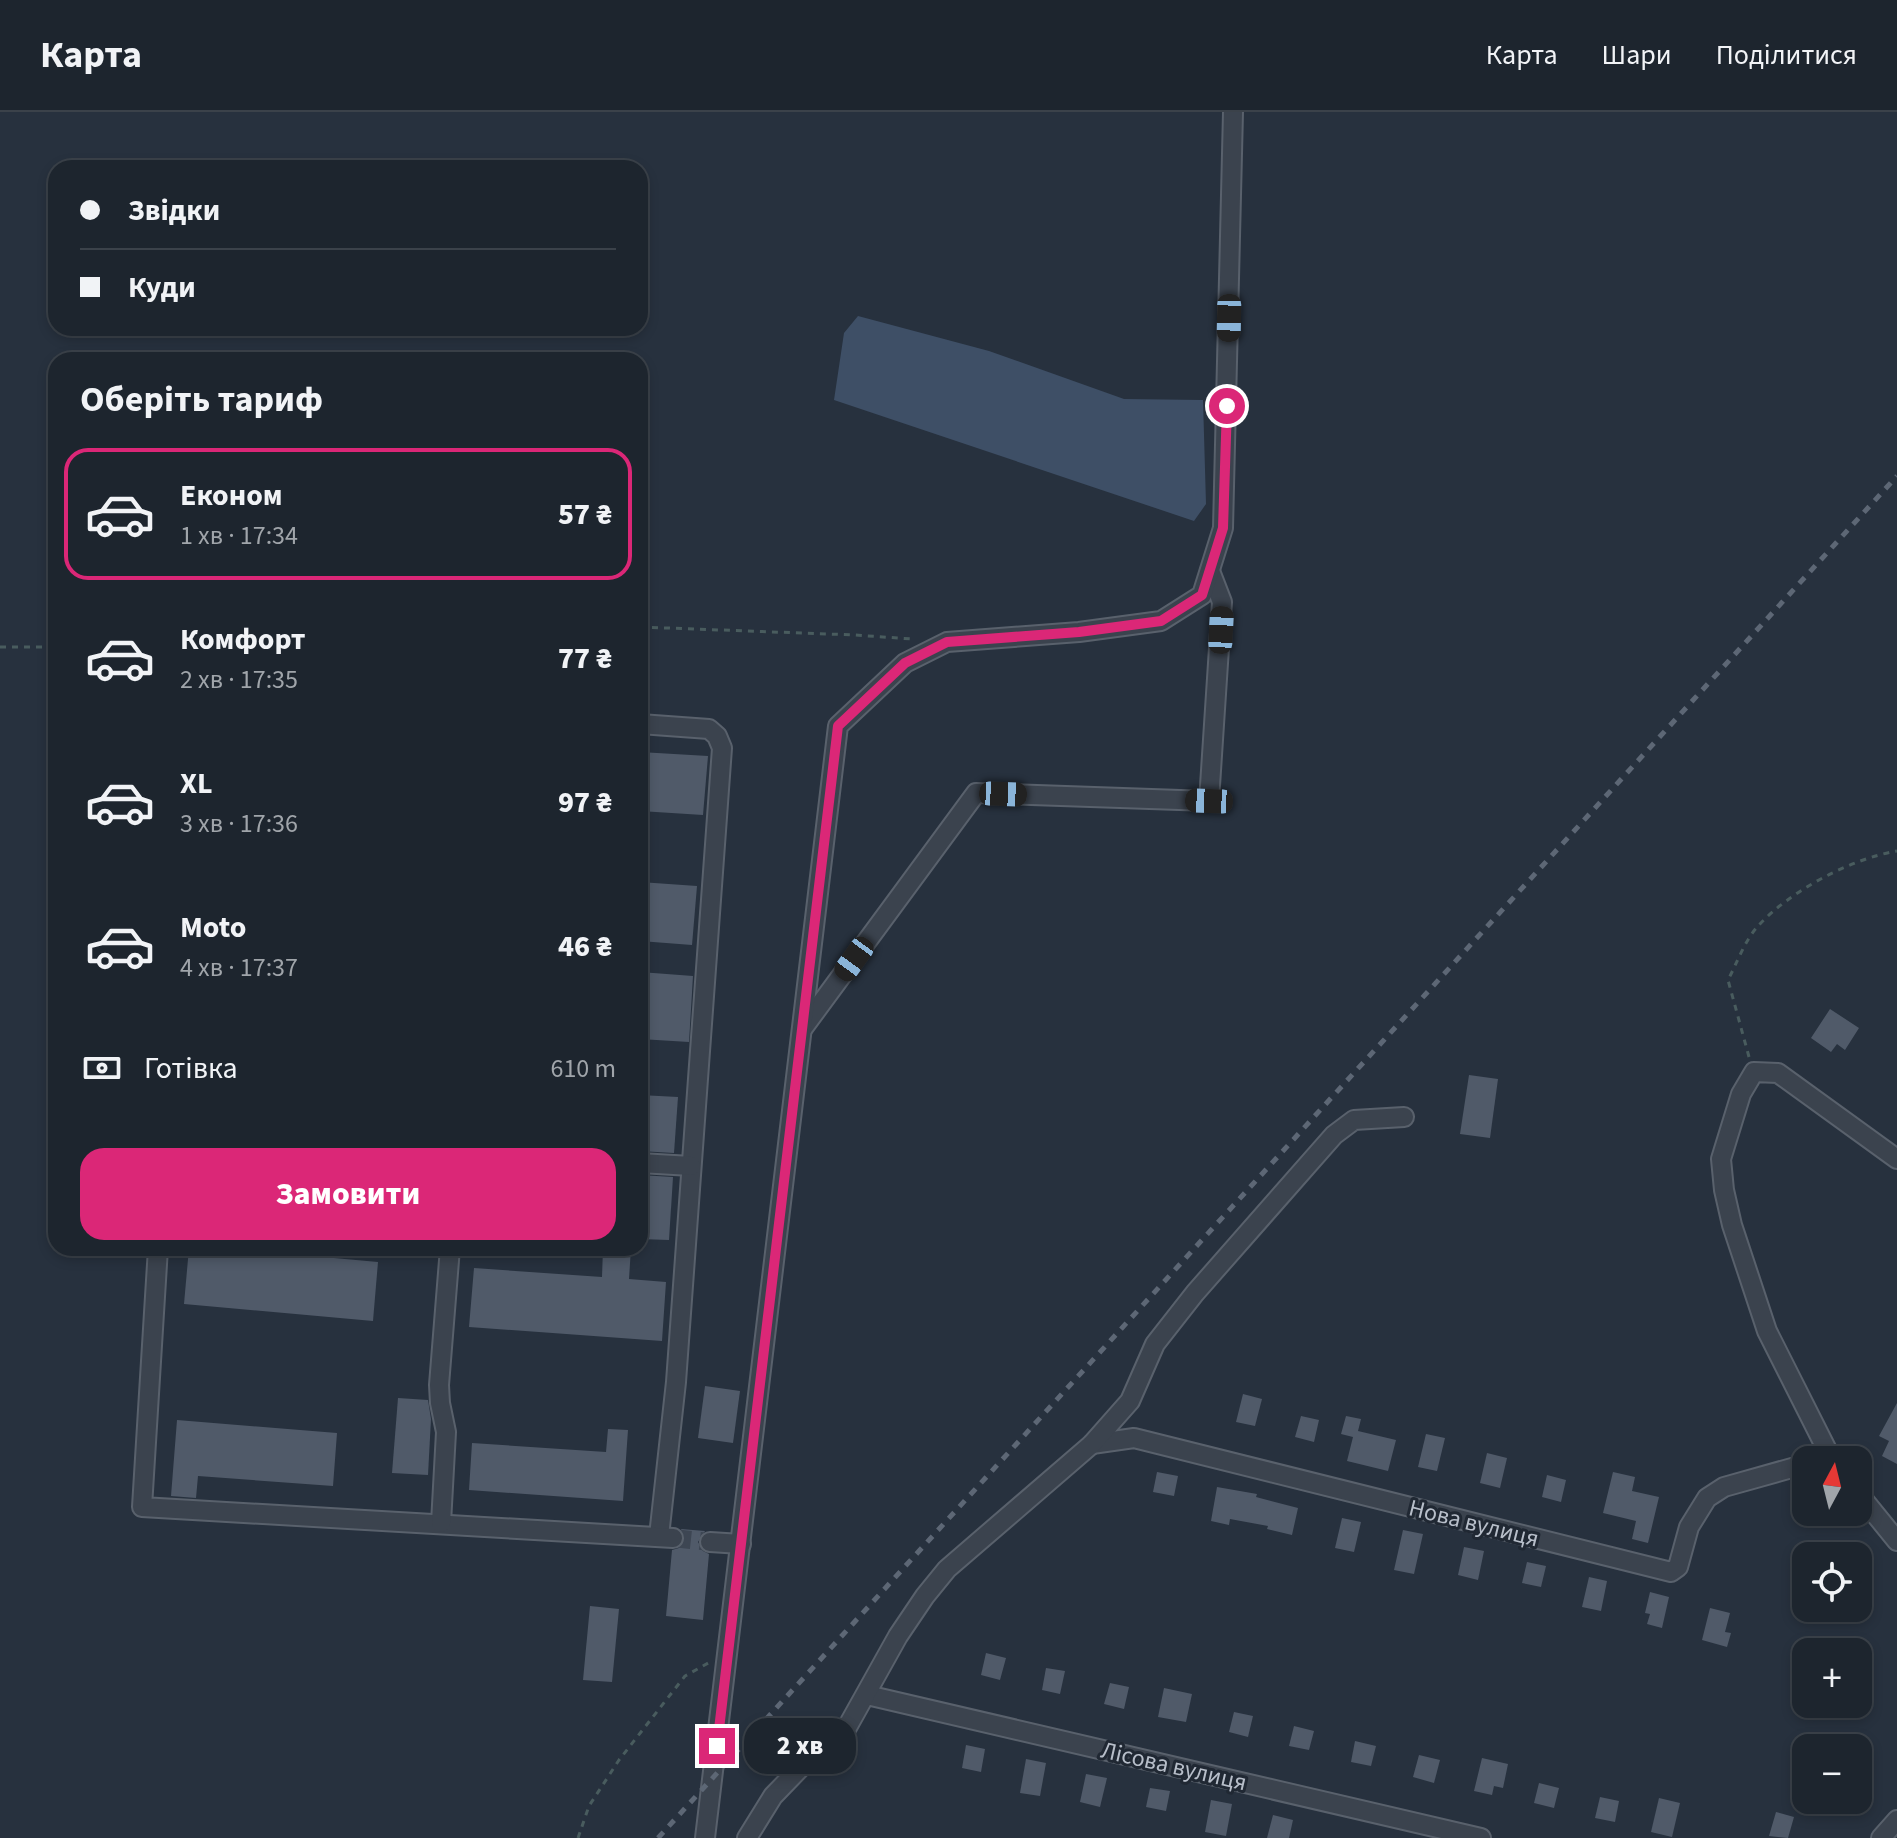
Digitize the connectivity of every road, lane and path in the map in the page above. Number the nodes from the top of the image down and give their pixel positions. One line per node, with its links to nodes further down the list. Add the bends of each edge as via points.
1 (1233, 112): 2 (street, via 1223,528)
2 (1210, 571): 9 (street, via 1202,595 1161,621 947,642 905,663 838,726); 9 (street, via 1222,602 1209,801 976,793)
3 (648, 627): 4 (path)
4 (916, 639)
5 (0, 647): 6 (path)
6 (48, 647)
7 (648, 725): 14 (street, via 709,729 722,748)
8 (1897, 851): 10 (path, via 1871,856 1798,892 1757,927 1728,980)
9 (802, 1030): 26 (street)
10 (1754, 1072): 12 (street, via 1778,1073); 20 (street, via 1741,1094 1721,1159 1724,1190 1767,1331)
11 (1404, 1117): 17 (street, via 1354,1120 1334,1135 1155,1344)
12 (1897, 1159)
13 (648, 1163): 14 (street)
14 (691, 1166): 23 (street, via 666,1537)
15 (158, 1256): 23 (street, via 142,1507)
16 (449, 1256): 23 (street, via 439,1385 446,1432)
17 (1130, 1401): 18 (street); 19 (street)
18 (1134, 1438): 19 (street, Нова вулиця); 21 (street, Нова вулиця, via 1671,1572 1678,1567 1689,1527 1707,1498 1724,1487)
19 (1092, 1444): 28 (street, via 947,1569 898,1636)
20 (1825, 1446)
21 (1792, 1468)
22 (1872, 1510): 24 (street)
23 (441, 1523)
24 (1897, 1541)
25 (710, 1542): 26 (street)
26 (741, 1544): 27 (street)
27 (729, 1651): 30 (path, via 685,1676 619,1760 589,1806); 31 (street)
28 (867, 1695): 32 (street, via 845,1731 773,1796); 33 (street, Лісова вулиця)
29 (1897, 1820): 34 (street)
30 (578, 1838)
31 (705, 1838)
32 (747, 1838)
33 (1481, 1838)
34 (1881, 1838)

